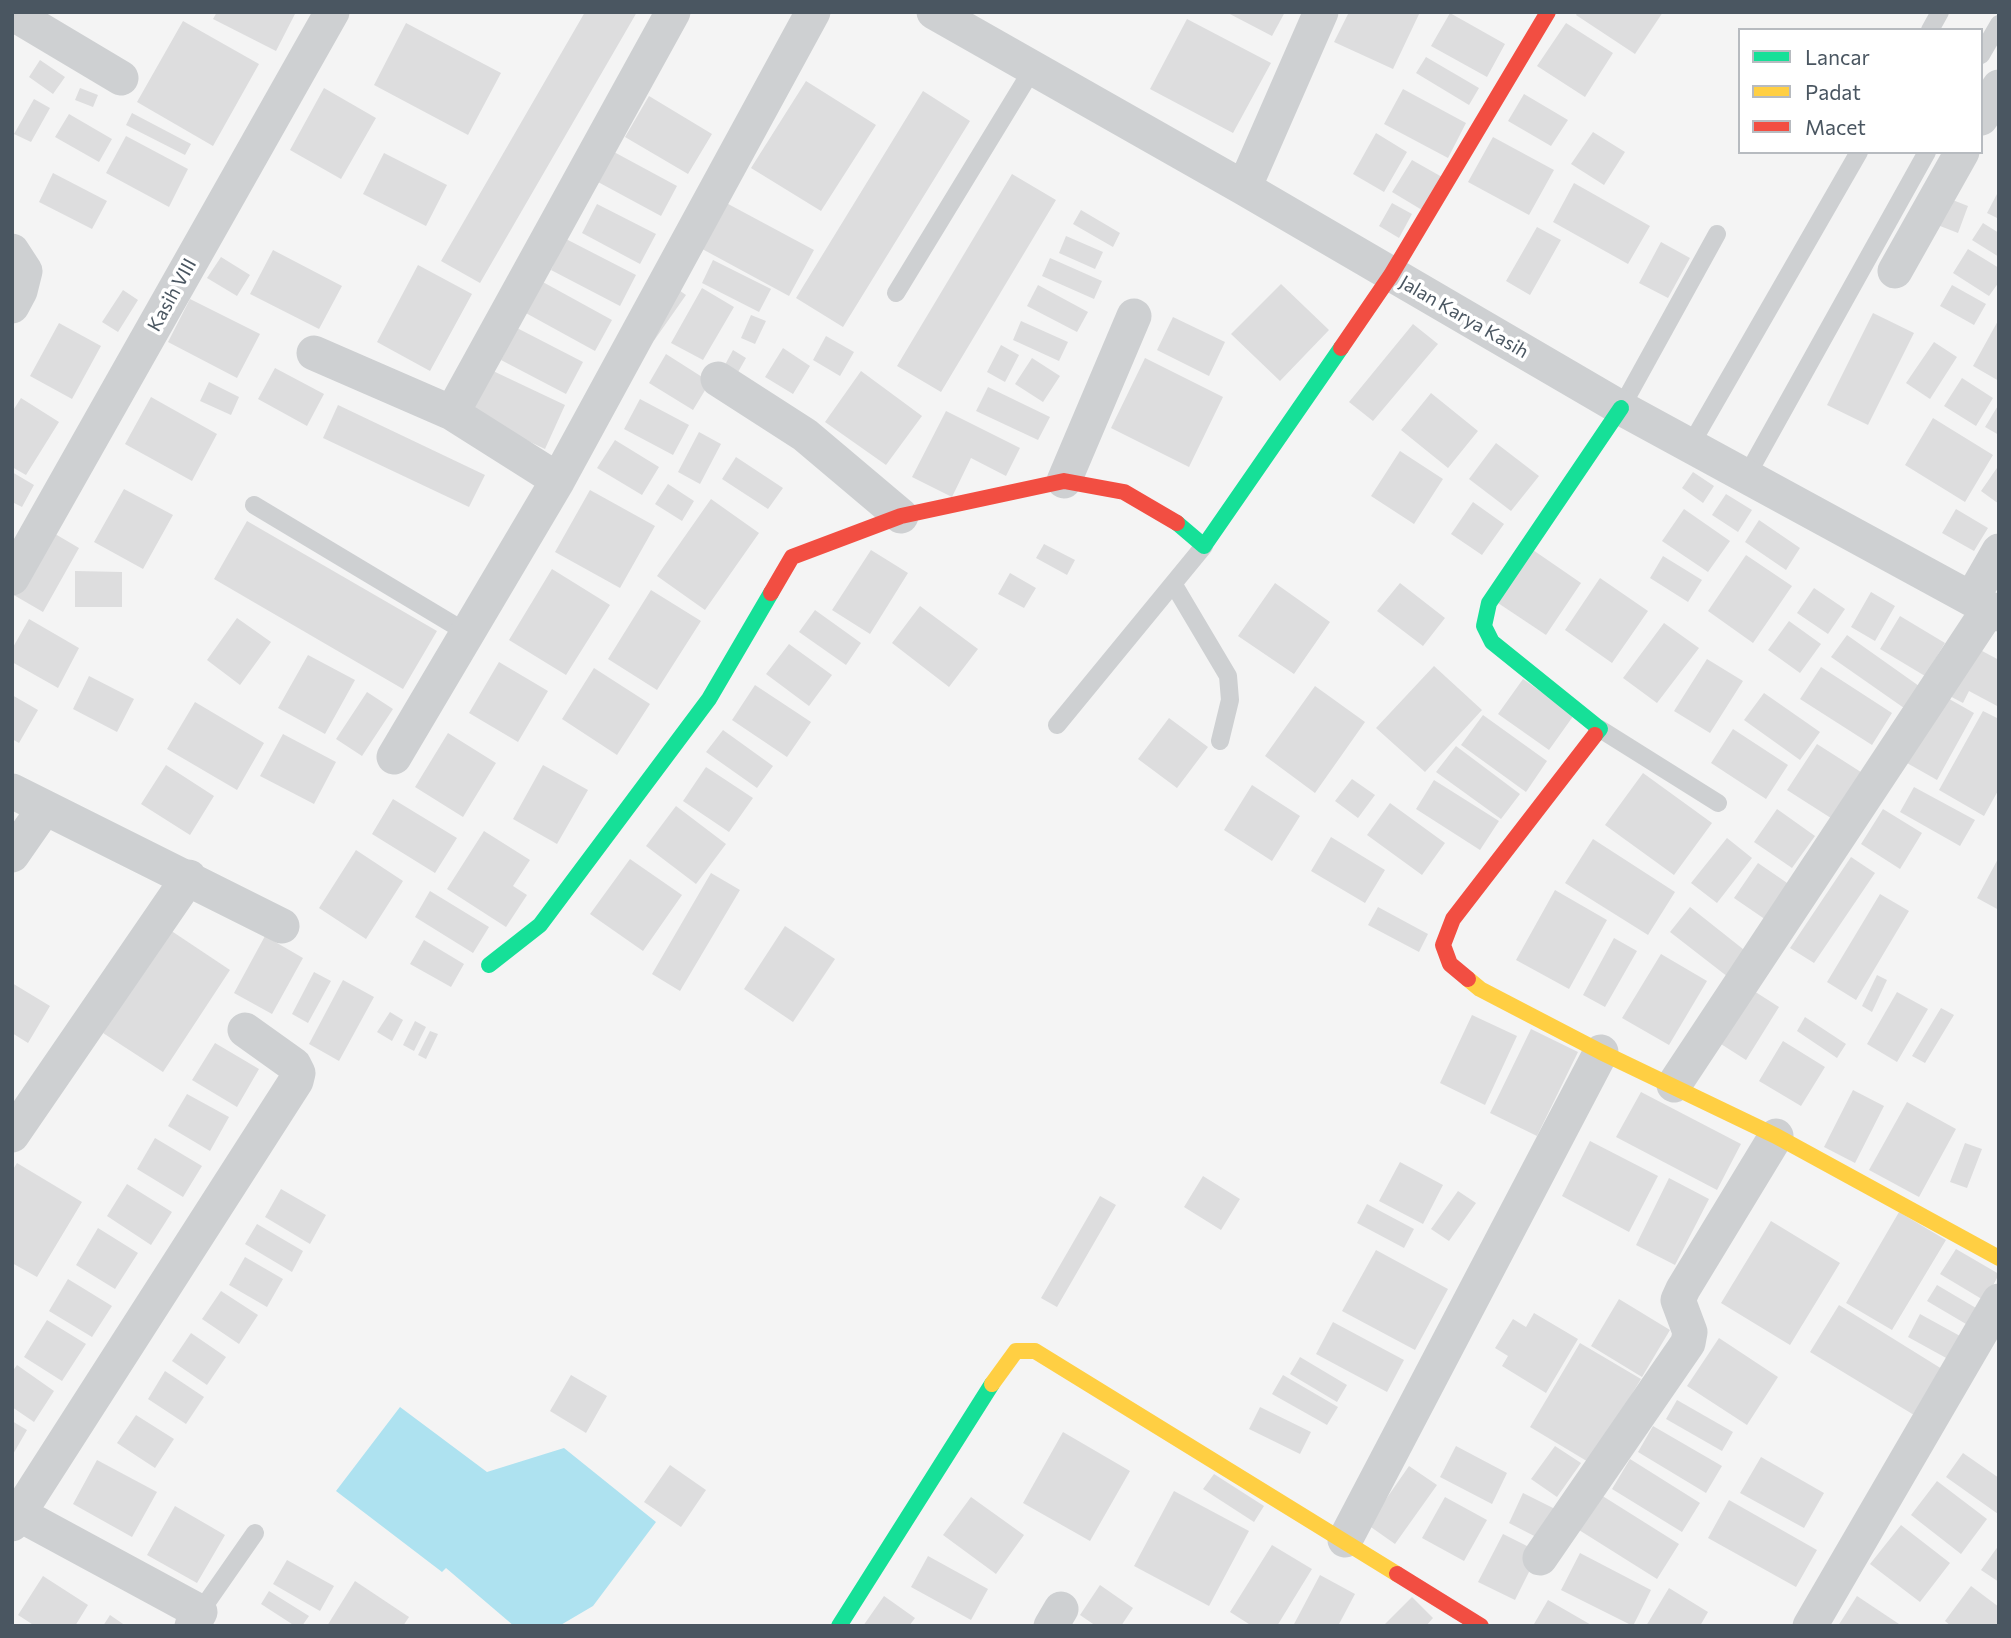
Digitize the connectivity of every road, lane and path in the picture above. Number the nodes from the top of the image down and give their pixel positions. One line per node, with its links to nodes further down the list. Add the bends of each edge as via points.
1 (332, 12): 39 (street, Kasih VIII)
2 (673, 12): 30 (street)
3 (813, 12): 33 (street)
4 (934, 12): 12 (street, Jalan Karya Kasih)
5 (1321, 12): 19 (street)
6 (1548, 12): 23 (street)
7 (1940, 12): 10 (lane)
8 (18, 14): 13 (street)
9 (1999, 24): 11 (lane)
10 (1931, 28)
11 (1983, 52)
12 (1032, 70): 19 (street, Jalan Karya Kasih); 24 (lane)
13 (121, 78)
14 (1999, 87): 15 (street)
15 (1983, 115)
16 (1858, 154): 31 (lane)
17 (1926, 154): 32 (lane)
18 (1961, 154): 22 (street)
19 (1244, 188): 23 (street, Jalan Karya Kasih)
20 (1717, 234): 29 (lane)
21 (12, 251): 25 (street, via 25,271)
22 (1895, 271)
23 (1391, 275): 29 (street, Jalan Karya Kasih); 37 (street)
24 (895, 293)
25 (12, 306)
26 (1134, 316): 34 (street)
27 (314, 353): 30 (street)
28 (718, 379): 36 (street, via 805,435)
29 (1621, 408): 31 (street, Jalan Karya Kasih); 44 (street, via 1489,603 1484,626 1492,642)
30 (452, 414): 33 (street)
31 (1690, 446): 32 (street, Jalan Karya Kasih)
32 (1746, 477): 41 (street, Jalan Karya Kasih)
33 (558, 480): 42 (street)
34 (1064, 481): 36 (street); 37 (street, via 1124,492 1169,517)
35 (254, 505): 42 (lane)
36 (901, 516): 53 (street, via 792,556 701,710 540,925)
37 (1205, 546): 40 (lane)
38 (1999, 551): 41 (street)
39 (12, 578)
40 (1174, 585): 43 (lane); 45 (lane, via 1228,676 1230,700)
41 (1987, 607): 56 (street)
42 (469, 634): 46 (street)
43 (1057, 725)
44 (1600, 729): 48 (lane); 55 (street, via 1453,919 1443,945 1450,964 1480,989)
45 (1220, 741)
46 (394, 757)
47 (12, 791): 49 (street)
48 (1718, 803)
49 (44, 809): 50 (street); 51 (street)
50 (12, 855)
51 (189, 877): 52 (street); 57 (street)
52 (282, 926)
53 (489, 965)
54 (245, 1030): 61 (street, via 294,1065 296,1081)
55 (1601, 1052): 56 (street); 63 (street)
56 (1675, 1085): 58 (street)
57 (12, 1135)
58 (1776, 1136): 59 (street); 64 (street, via 1682,1289 1678,1300 1690,1332 1688,1343)
59 (1999, 1258)
60 (1999, 1301): 68 (street)
61 (15, 1519): 65 (street)
62 (255, 1534): 65 (lane)
63 (1345, 1540): 66 (street, via 1035,1351 1016,1351); 67 (street)
64 (1540, 1558)
65 (196, 1619)
66 (839, 1626)
67 (1481, 1626)
68 (1810, 1626)

